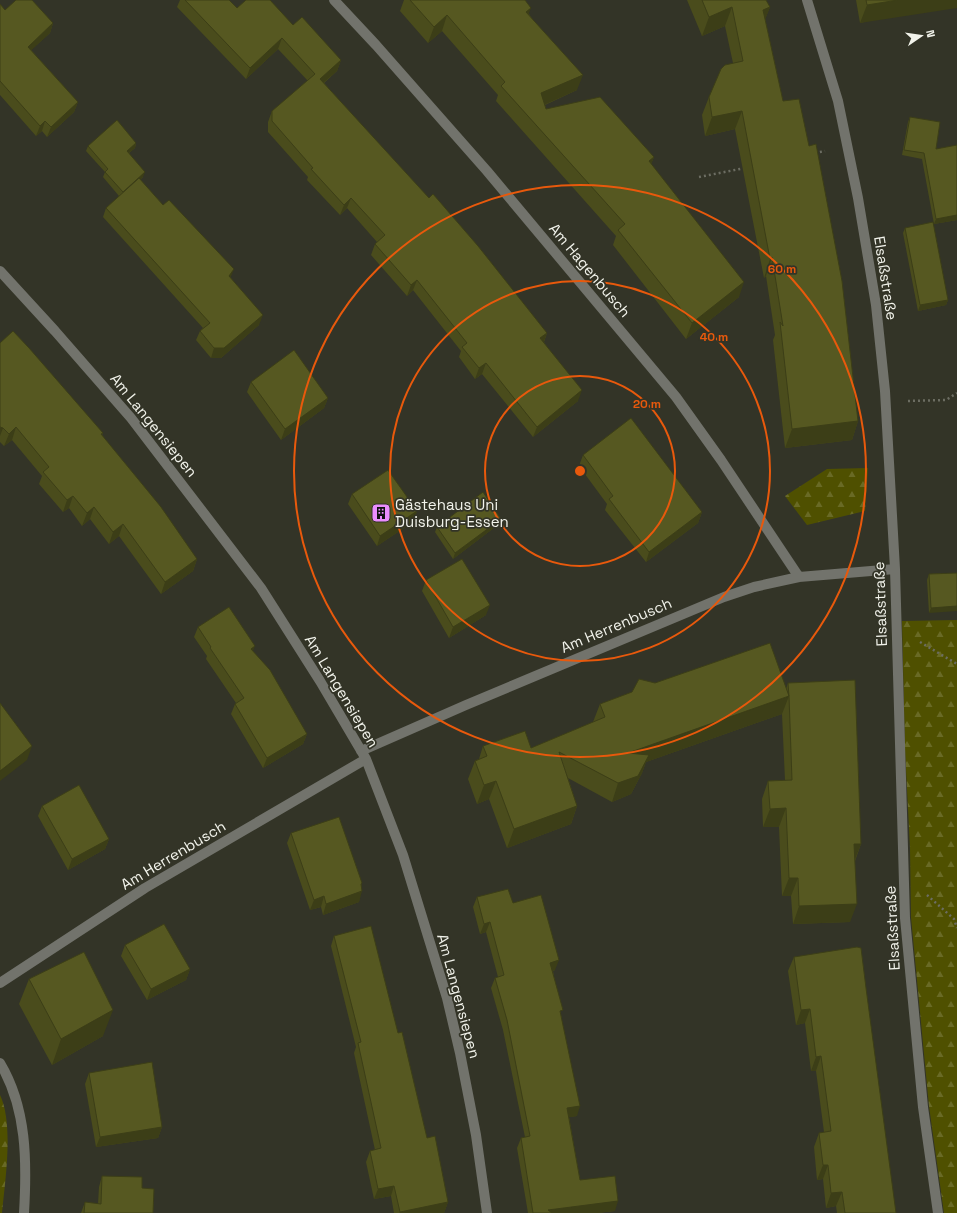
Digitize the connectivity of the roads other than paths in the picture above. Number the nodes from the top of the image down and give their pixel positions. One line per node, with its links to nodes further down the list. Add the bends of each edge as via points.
1 (334, 0): 5 (street, Am Hagenbusch, via 487,171 671,391 721,460)
2 (807, 0): 4 (street, Elsaßstraße, via 838,101 876,305 885,402)
3 (0, 271): 6 (street, Am Langensiepen, via 131,418 261,588)
4 (895, 569): 5 (street, Am Herrenbusch); 11 (street, Elsaßstraße, via 903,874 910,985)
5 (799, 577): 6 (street, Am Herrenbusch, via 754,587 698,607)
6 (363, 755): 7 (street, Am Herrenbusch, via 145,888); 10 (street, Am Langensiepen, via 402,855 447,998 476,1135)
7 (0, 983)
8 (0, 1063): 9 (street, via 20,1108 25,1152)
9 (24, 1213)
10 (486, 1213)
11 (938, 1213)

